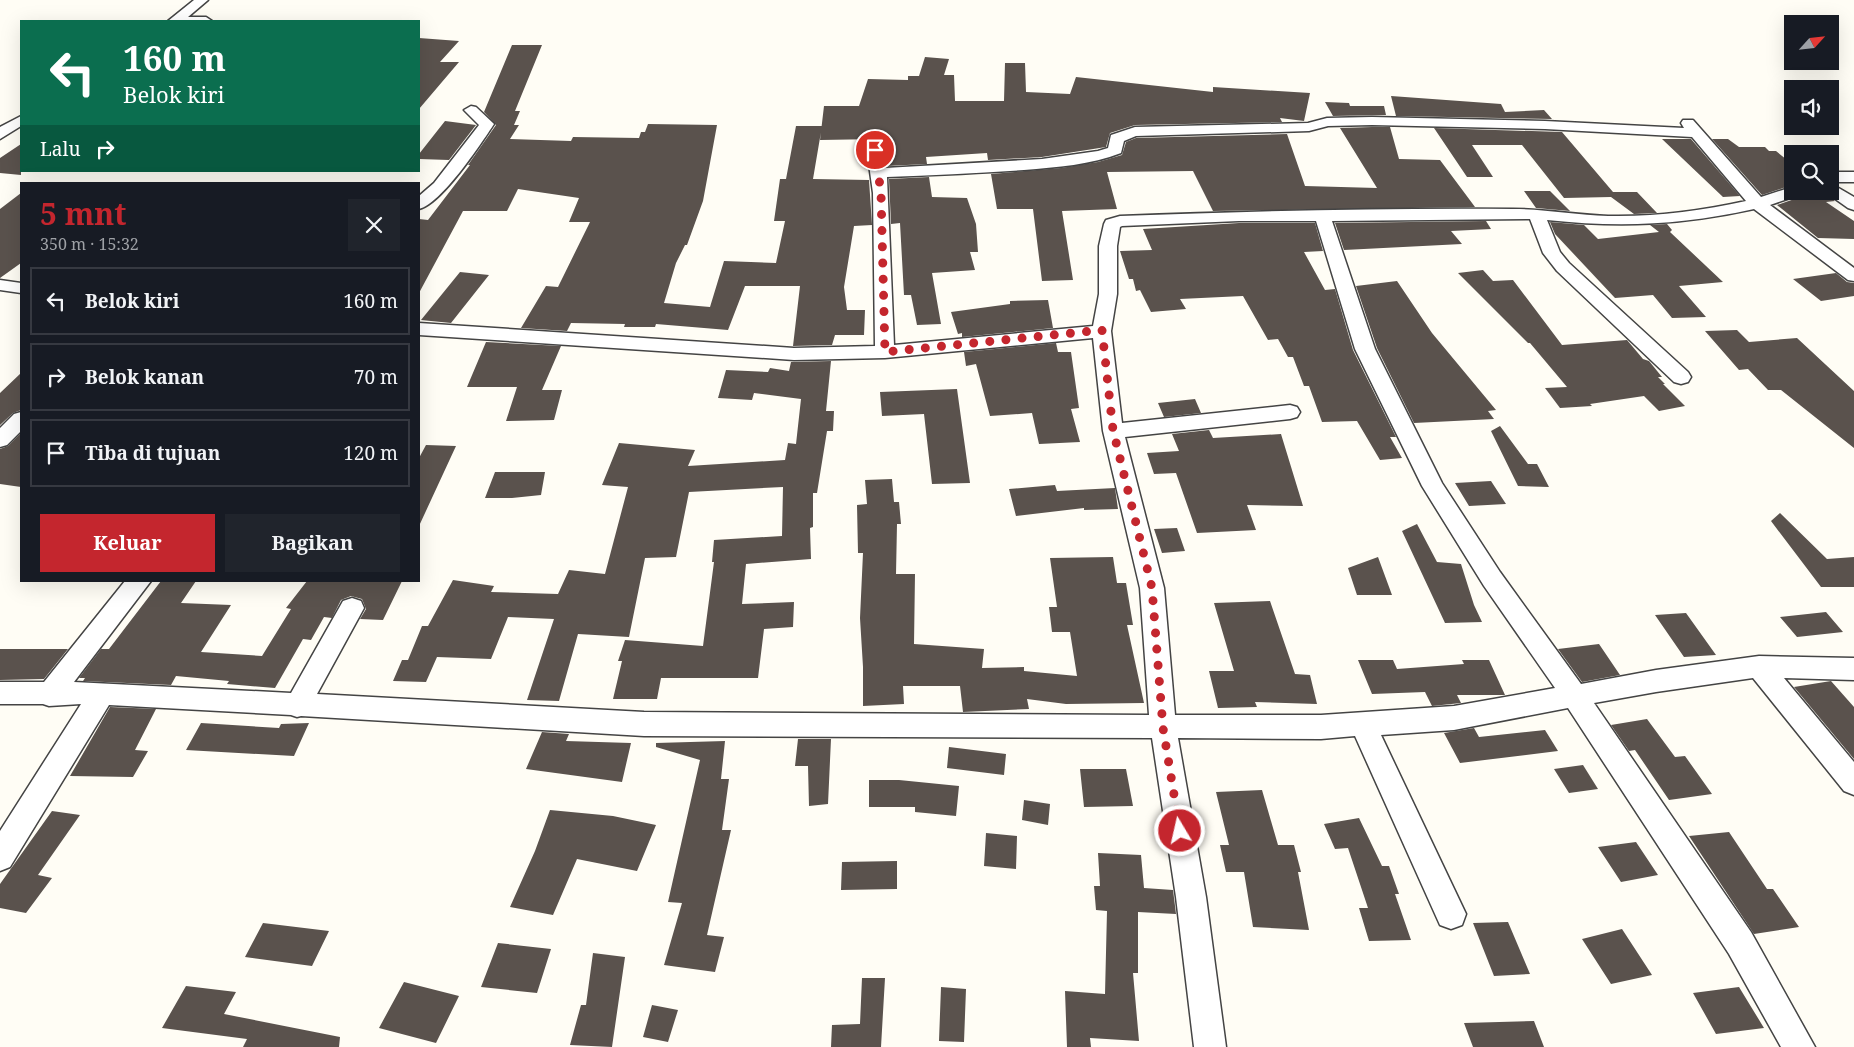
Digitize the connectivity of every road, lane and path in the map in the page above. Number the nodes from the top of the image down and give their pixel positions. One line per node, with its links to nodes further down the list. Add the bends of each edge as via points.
1 (202, 0): 2 (street)
2 (175, 20)
3 (471, 110): 13 (street, via 488,124 440,186)
4 (20, 121): 5 (street)
5 (2, 132): 6 (street)
6 (20, 134)
7 (875, 150): 8 (street)
8 (878, 174): 14 (street, via 1091,157 1112,153 1116,150 1116,138 1135,132 1309,127 1327,122 1372,121 1692,128); 23 (street)
9 (1839, 177): 10 (street)
10 (1854, 177)
11 (1839, 194): 15 (street)
12 (1784, 196): 14 (street)
13 (420, 203)
14 (1756, 203): 16 (street, via 1658,220 1607,221); 19 (street)
15 (1854, 205)
16 (1536, 214): 17 (street, via 1489,212); 24 (street, via 1552,253 1563,267)
17 (1323, 217): 22 (street, via 1238,216 1116,222 1110,228 1108,294); 36 (street, via 1365,349 1433,486 1487,571)
18 (20, 274): 20 (street)
19 (1854, 276)
20 (9, 286)
21 (420, 330): 23 (street, via 794,354)
22 (1102, 330): 23 (street); 27 (street)
23 (885, 352)
24 (1681, 377)
25 (1290, 412): 27 (street)
26 (20, 420): 28 (street)
27 (1113, 430): 39 (street, via 1152,588)
28 (0, 440)
29 (138, 582): 35 (street)
30 (352, 608): 37 (street)
31 (1759, 666): 32 (street); 36 (street); 40 (street)
32 (1854, 669)
33 (0, 693): 35 (street)
34 (102, 693): 35 (street); 37 (street); 41 (street)
35 (49, 695)
36 (1574, 695): 38 (street, via 1454,718); 44 (street, via 1740,943)
37 (297, 706): 39 (street, via 644,724)
38 (1363, 724): 39 (street); 42 (street)
39 (1163, 728): 43 (street, via 1192,897)
40 (1854, 782)
41 (0, 857)
42 (1450, 914)
43 (1210, 1047)
44 (1799, 1047)

